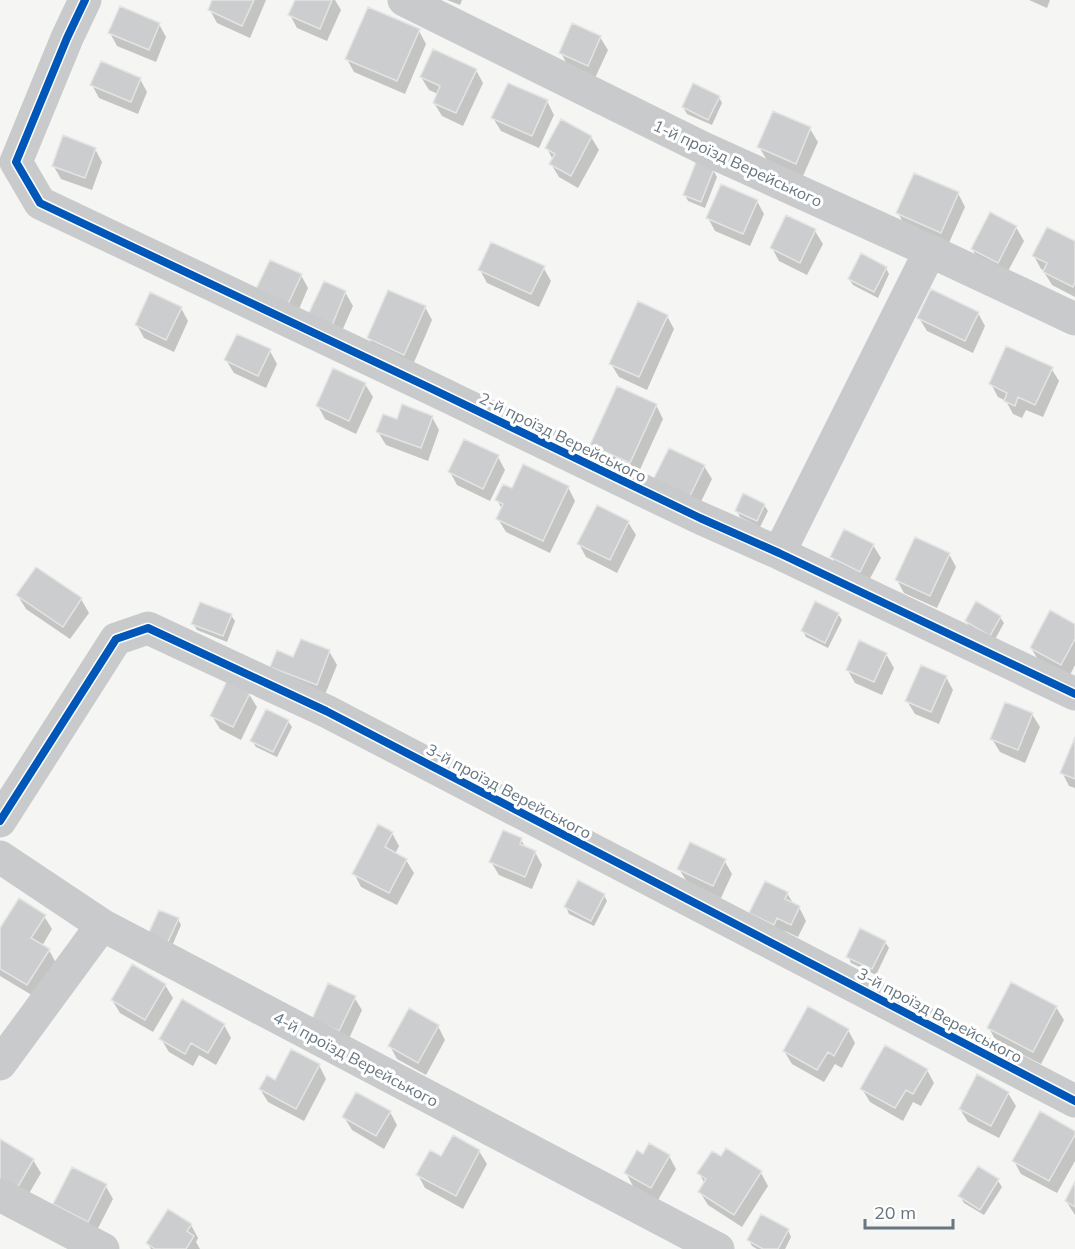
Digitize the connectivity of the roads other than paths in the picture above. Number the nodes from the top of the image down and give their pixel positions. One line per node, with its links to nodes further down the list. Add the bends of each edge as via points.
1 (85, 0): 5 (street, 2-й проїзд Верейського, via 16,162 40,203)
2 (405, 0): 3 (street, 1-й проїзд Верейського, via 703,148)
3 (930, 251): 4 (street, 1-й проїзд Верейського); 5 (street)
4 (1075, 319)
5 (779, 553): 6 (street, 2-й проїзд Верейського)
6 (1075, 694)
7 (0, 821): 11 (street, 3-й проїзд Верейського, via 116,639 148,628 326,711)
8 (0, 857): 9 (street, 4-й проїзд Верейського)
9 (102, 925): 10 (street); 14 (street, 4-й проїзд Верейського)
10 (0, 1064)
11 (1075, 1101)
12 (0, 1195): 13 (street)
13 (103, 1249)
14 (718, 1249)

